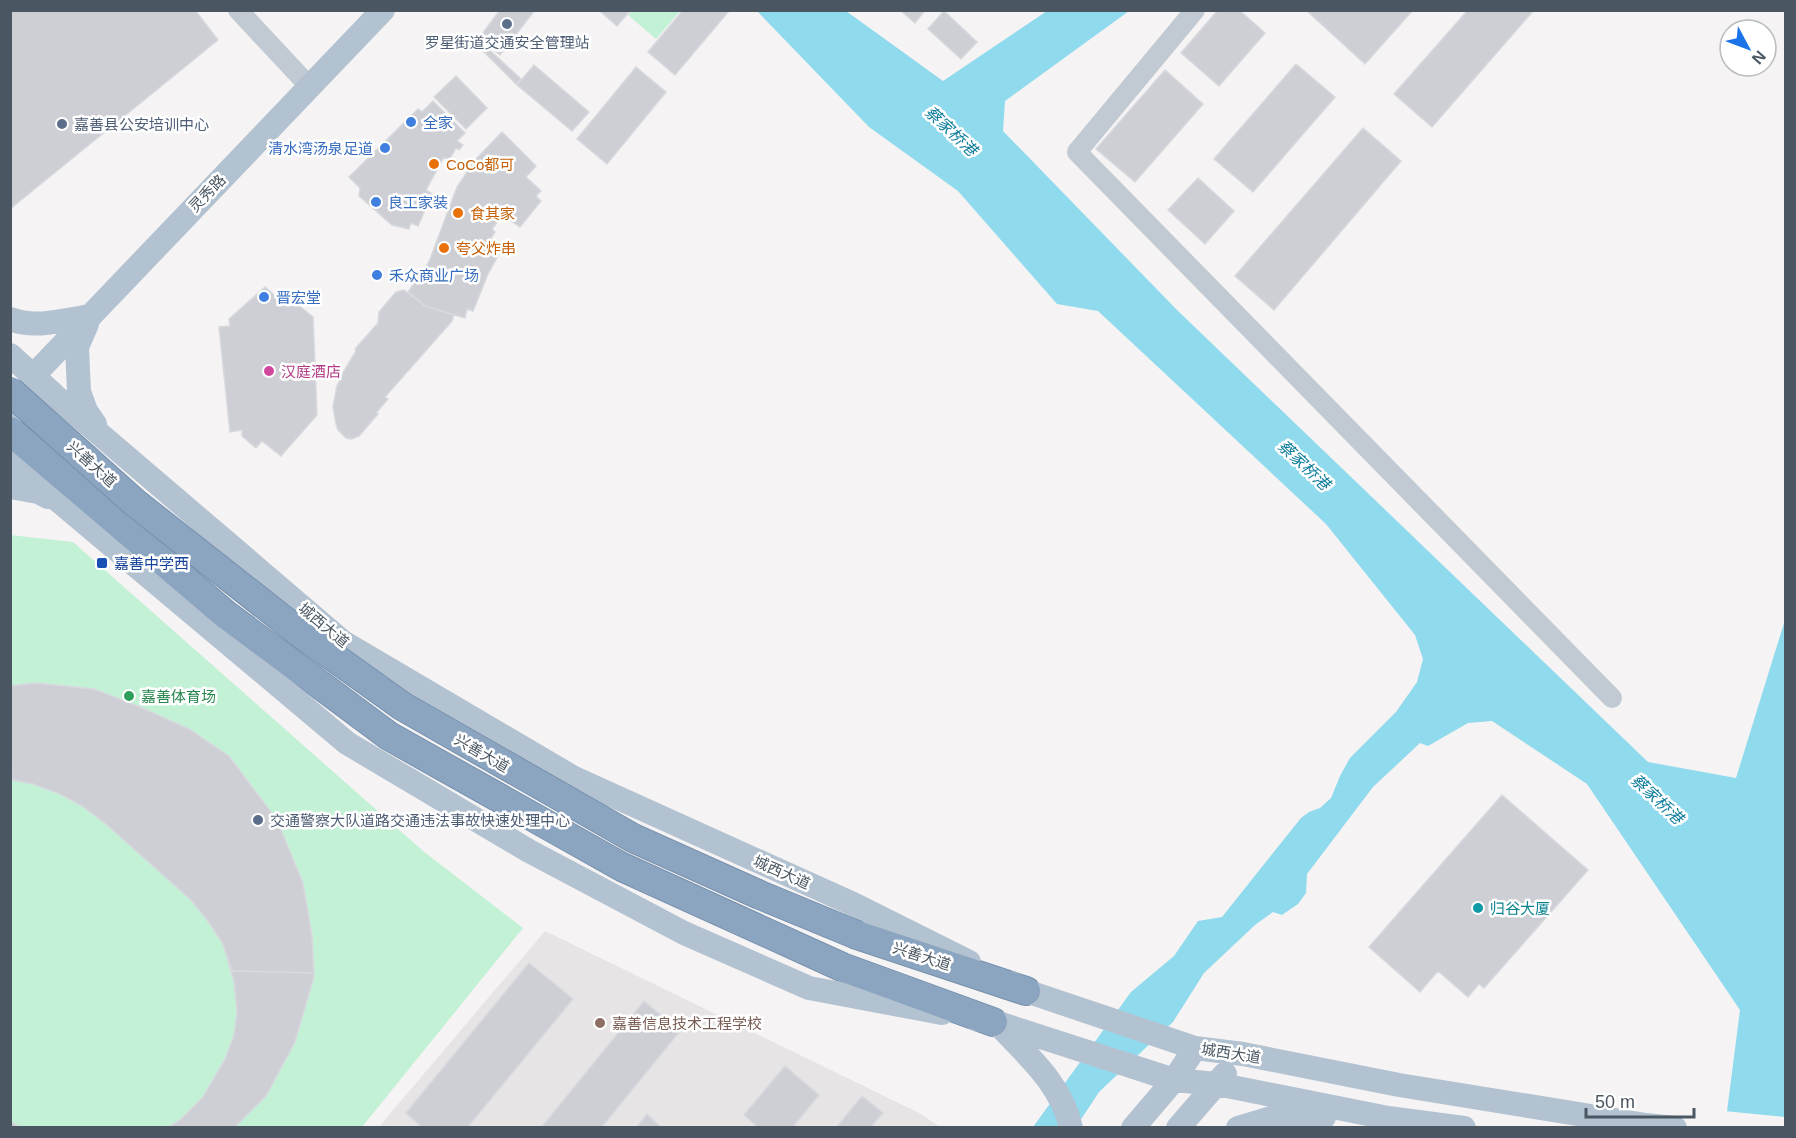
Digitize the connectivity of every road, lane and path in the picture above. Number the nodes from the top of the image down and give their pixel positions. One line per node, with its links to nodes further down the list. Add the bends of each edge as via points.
1 (238, 10): 4 (lane)
2 (382, 10): 4 (main road, 灵秀路)
3 (1195, 10): 15 (lane, via 1077,153)
4 (309, 86): 5 (main road, 灵秀路)
5 (90, 316): 6 (main road, via 40,323); 8 (main road, 灵秀路); 11 (main road, via 77,347 79,392 86,411)
6 (10, 319)
7 (10, 355): 8 (main road, 城西大道)
8 (18, 385): 9 (main road, 灵秀路); 11 (main road, 城西大道); 16 (highway, 兴善大道, bridge, via 134,502 300,633 402,706 633,838 857,935)
9 (10, 416)
10 (10, 431): 17 (highway, 兴善大道, via 225,614 389,736 622,867 842,967)
11 (104, 437): 16 (main road, 城西大道, via 343,642 574,778 853,904)
12 (10, 460): 14 (main road)
13 (10, 487): 14 (main road, via 38,492)
14 (66, 507): 17 (main road, via 347,743 529,851 684,933 810,988)
15 (1612, 698)
16 (1026, 991): 18 (main road, 城西大道)
17 (995, 1023): 20 (main road); 23 (main road, via 1048,1078 1062,1099)
18 (1195, 1048): 19 (main road, 城西大道); 20 (main road)
19 (1243, 1054): 21 (main road); 28 (main road, 城西大道, via 1399,1085)
20 (1174, 1080): 21 (main road); 24 (main road)
21 (1217, 1084): 22 (main road); 25 (main road)
22 (1388, 1119): 26 (main road, via 1278,1116); 27 (main road)
23 (1071, 1128)
24 (1133, 1128)
25 (1178, 1128)
26 (1238, 1128)
27 (1464, 1128)
28 (1675, 1128)

